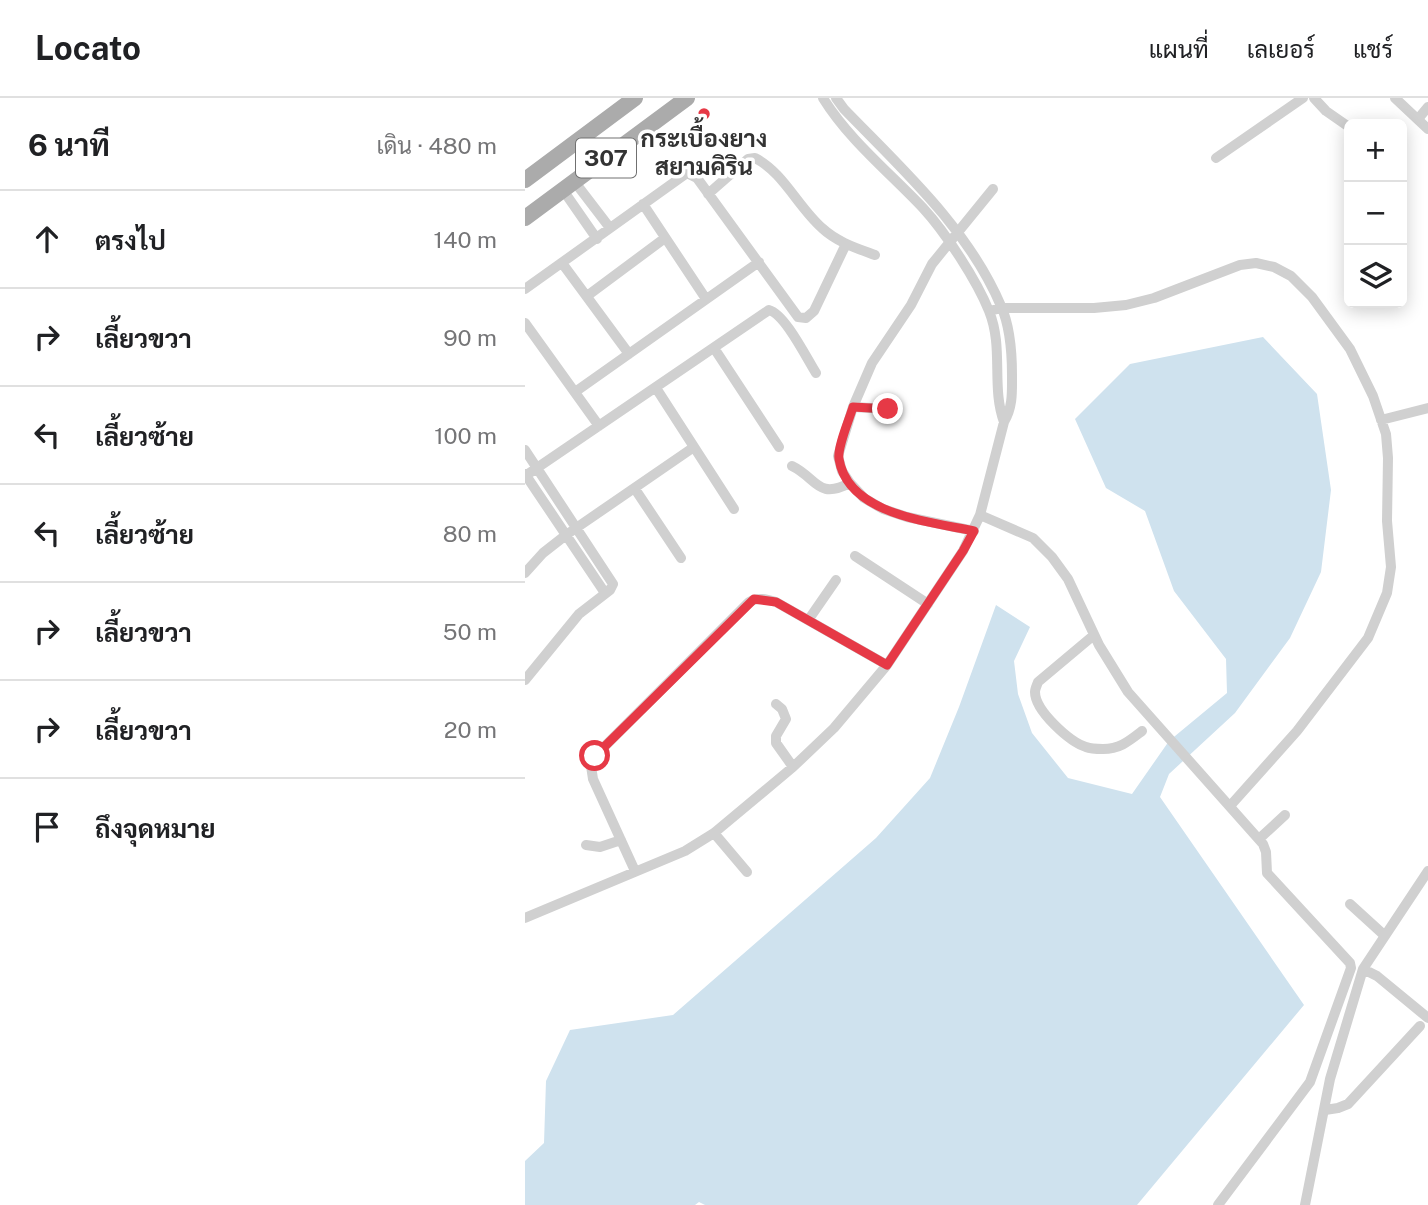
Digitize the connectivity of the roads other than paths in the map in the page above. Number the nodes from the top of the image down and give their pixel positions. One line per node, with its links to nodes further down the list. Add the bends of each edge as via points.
1 (635, 98): 13 (main road, 307)
2 (687, 98): 14 (main road, 307)
3 (823, 98): 24 (street, via 835,117 926,211)
4 (836, 98): 20 (street)
5 (1303, 98): 12 (street)
6 (1314, 98): 10 (street)
7 (1395, 98): 9 (street)
8 (1428, 107): 9 (street)
9 (1418, 119): 11 (street)
10 (1344, 124)
11 (1428, 129)
12 (1216, 158)
13 (525, 180)
14 (568, 186): 18 (main road, 307); 19 (street); 22 (street)
15 (993, 189): 20 (street)
16 (708, 194): 17 (street, via 697,178 687,173); 23 (street, via 755,158 823,230); 26 (street)
17 (643, 204): 19 (street); 21 (street)
18 (525, 218)
19 (610, 228): 22 (street)
20 (956, 232): 24 (street); 31 (street)
21 (665, 237): 29 (street); 30 (street)
22 (597, 239): 27 (street)
23 (846, 244): 25 (street); 26 (street, via 814,311 806,318 798,317)
24 (950, 244): 32 (street); 39 (street, via 932,264 872,363)
25 (875, 255)
26 (759, 262): 30 (street)
27 (562, 263): 28 (street); 29 (street)
28 (525, 289)
29 (587, 296): 35 (street)
30 (706, 299): 35 (street)
31 (1002, 308): 32 (street); 42 (street, via 1126,305 1241,265 1274,267 1312,297 1350,349); 43 (street, via 1012,373 1010,412)
32 (989, 311): 43 (street, via 999,356 999,409)
33 (525, 323): 38 (street)
34 (714, 348): 36 (street, via 769,310 782,319); 37 (street); 46 (street)
35 (629, 354): 38 (street)
36 (816, 373)
37 (656, 388): 44 (street); 45 (street)
38 (575, 392): 44 (street)
39 (853, 407): 41 (street); 51 (street, via 838,457)
40 (1428, 408): 42 (street)
41 (888, 409)
42 (1381, 420): 69 (street, via 1388,458 1391,567 1376,625 1297,731)
43 (1004, 422): 54 (street)
44 (600, 426): 49 (street)
45 (694, 447): 52 (street); 53 (street)
46 (779, 447)
47 (525, 450): 49 (street)
48 (793, 466): 51 (street, via 820,488)
49 (537, 468): 50 (street); 56 (street)
50 (525, 475): 56 (street)
51 (851, 483): 55 (street, via 883,509)
52 (635, 488): 56 (street); 58 (street)
53 (734, 509)
54 (980, 516): 55 (street); 63 (street, via 1033,538 1052,557)
55 (974, 531): 61 (street)
56 (571, 532): 59 (street); 65 (street, via 612,581 609,590 579,614)
57 (855, 556): 61 (street)
58 (681, 558)
59 (525, 573)
60 (836, 580): 62 (street)
61 (928, 604): 64 (street)
62 (809, 619): 64 (street); 73 (street, via 776,602 748,602 595,756 593,779)
63 (1094, 635): 67 (street, via 1038,682 1039,705 1070,739 1088,748 1123,746); 69 (street, via 1128,692)
64 (887, 665): 68 (street, via 834,728)
65 (525, 680)
66 (776, 704): 68 (street, via 786,719 776,743)
67 (1142, 732)
68 (793, 767): 71 (street)
69 (1230, 806): 72 (street)
70 (1285, 815): 72 (street)
71 (714, 833): 75 (street, via 685,851); 77 (street)
72 (1259, 839): 84 (street, via 1266,852 1267,873 1351,968 1310,1082)
73 (621, 840): 74 (street, via 600,847); 75 (street)
74 (586, 845)
75 (635, 870): 79 (street)
76 (1428, 871): 80 (street)
77 (747, 872)
78 (1350, 904): 80 (street)
79 (525, 918)
80 (1384, 935): 81 (street)
81 (1363, 969): 82 (street, via 1377,976); 83 (street)
82 (1424, 1022): 83 (street, via 1347,1104)
83 (1325, 1110): 85 (street)
84 (1218, 1205)
85 (1305, 1205)

